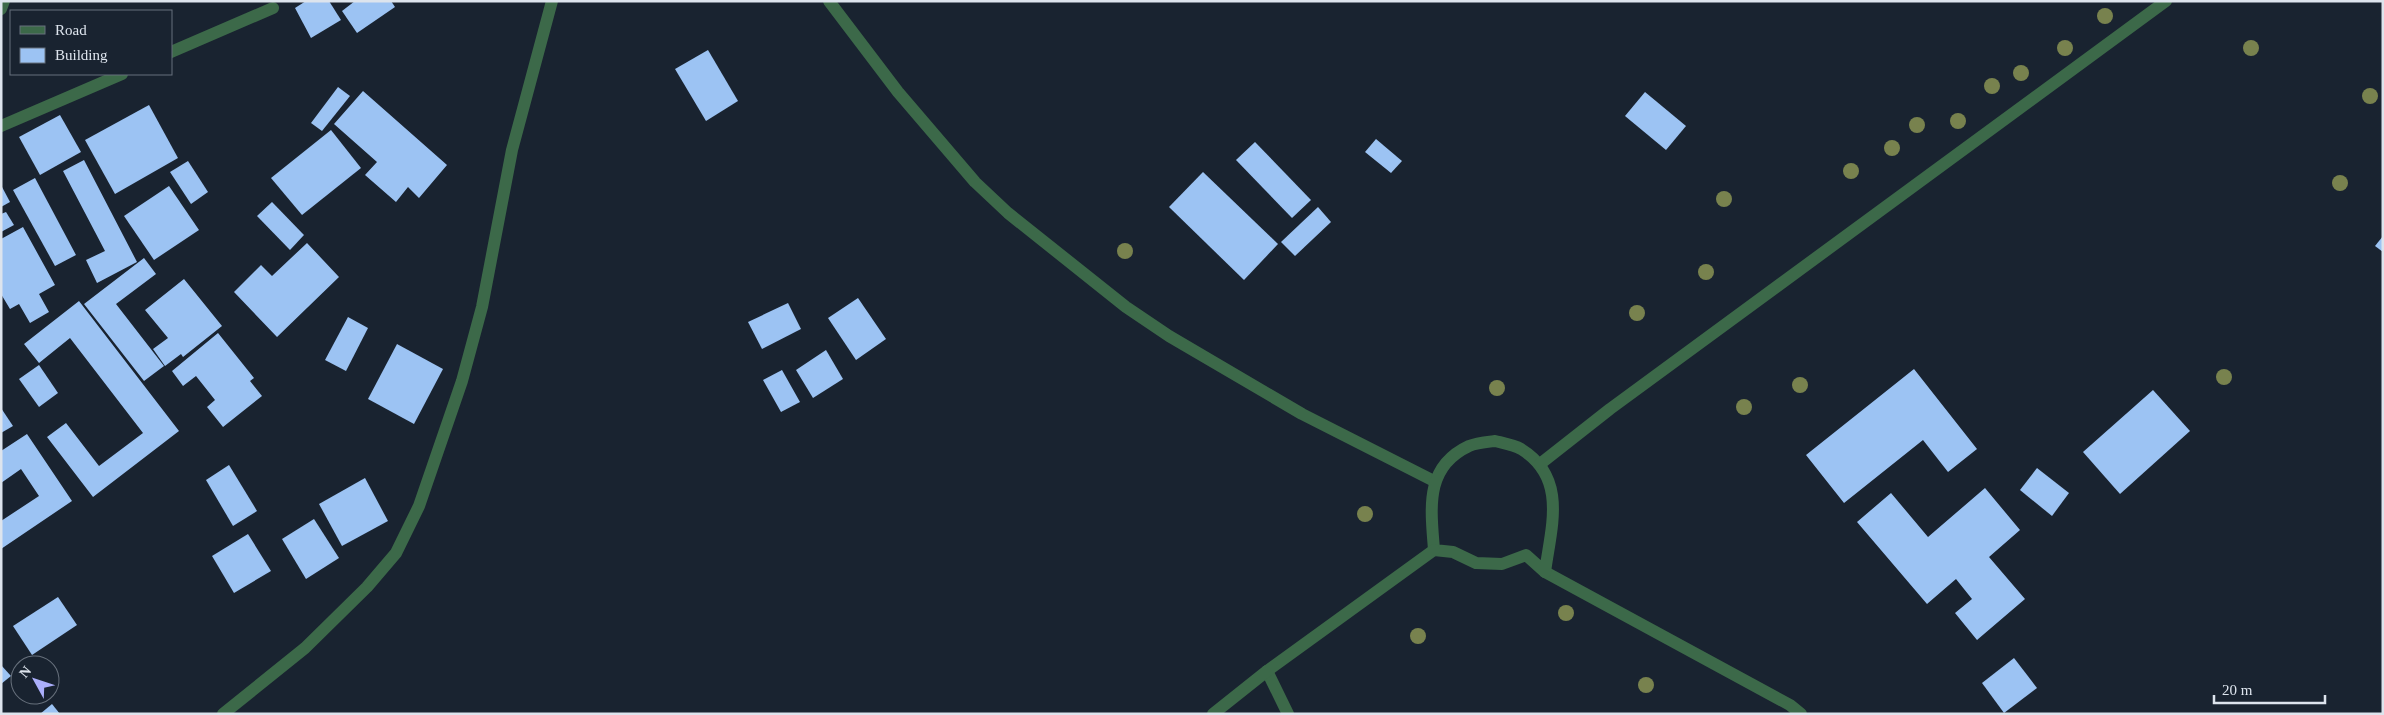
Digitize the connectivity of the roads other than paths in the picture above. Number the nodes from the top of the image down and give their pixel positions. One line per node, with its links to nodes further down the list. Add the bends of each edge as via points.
1 (4, 1): 6 (street)
2 (552, 1): 15 (street, via 512,150 482,307 462,381 419,506 396,553 367,587 305,648)
3 (828, 1): 11 (street, via 898,92 975,182 1008,213 1111,295 1169,336 1302,414)
4 (2166, 1): 10 (street, via 1610,409)
5 (273, 8): 7 (street)
6 (1, 9)
7 (172, 52)
8 (120, 75): 9 (street)
9 (1, 126)
10 (1540, 464): 11 (street, via 1520,448 1495,441 1463,450 1448,460); 13 (street, via 1552,487 1554,512)
11 (1434, 481): 12 (street, via 1430,507)
12 (1434, 550): 13 (street, via 1453,552 1476,563 1502,564 1526,555); 14 (street)
13 (1545, 572): 18 (street, via 1790,705)
14 (1267, 670): 16 (street); 17 (street)
15 (223, 714)
16 (1213, 714)
17 (1288, 714)
18 (1801, 714)

